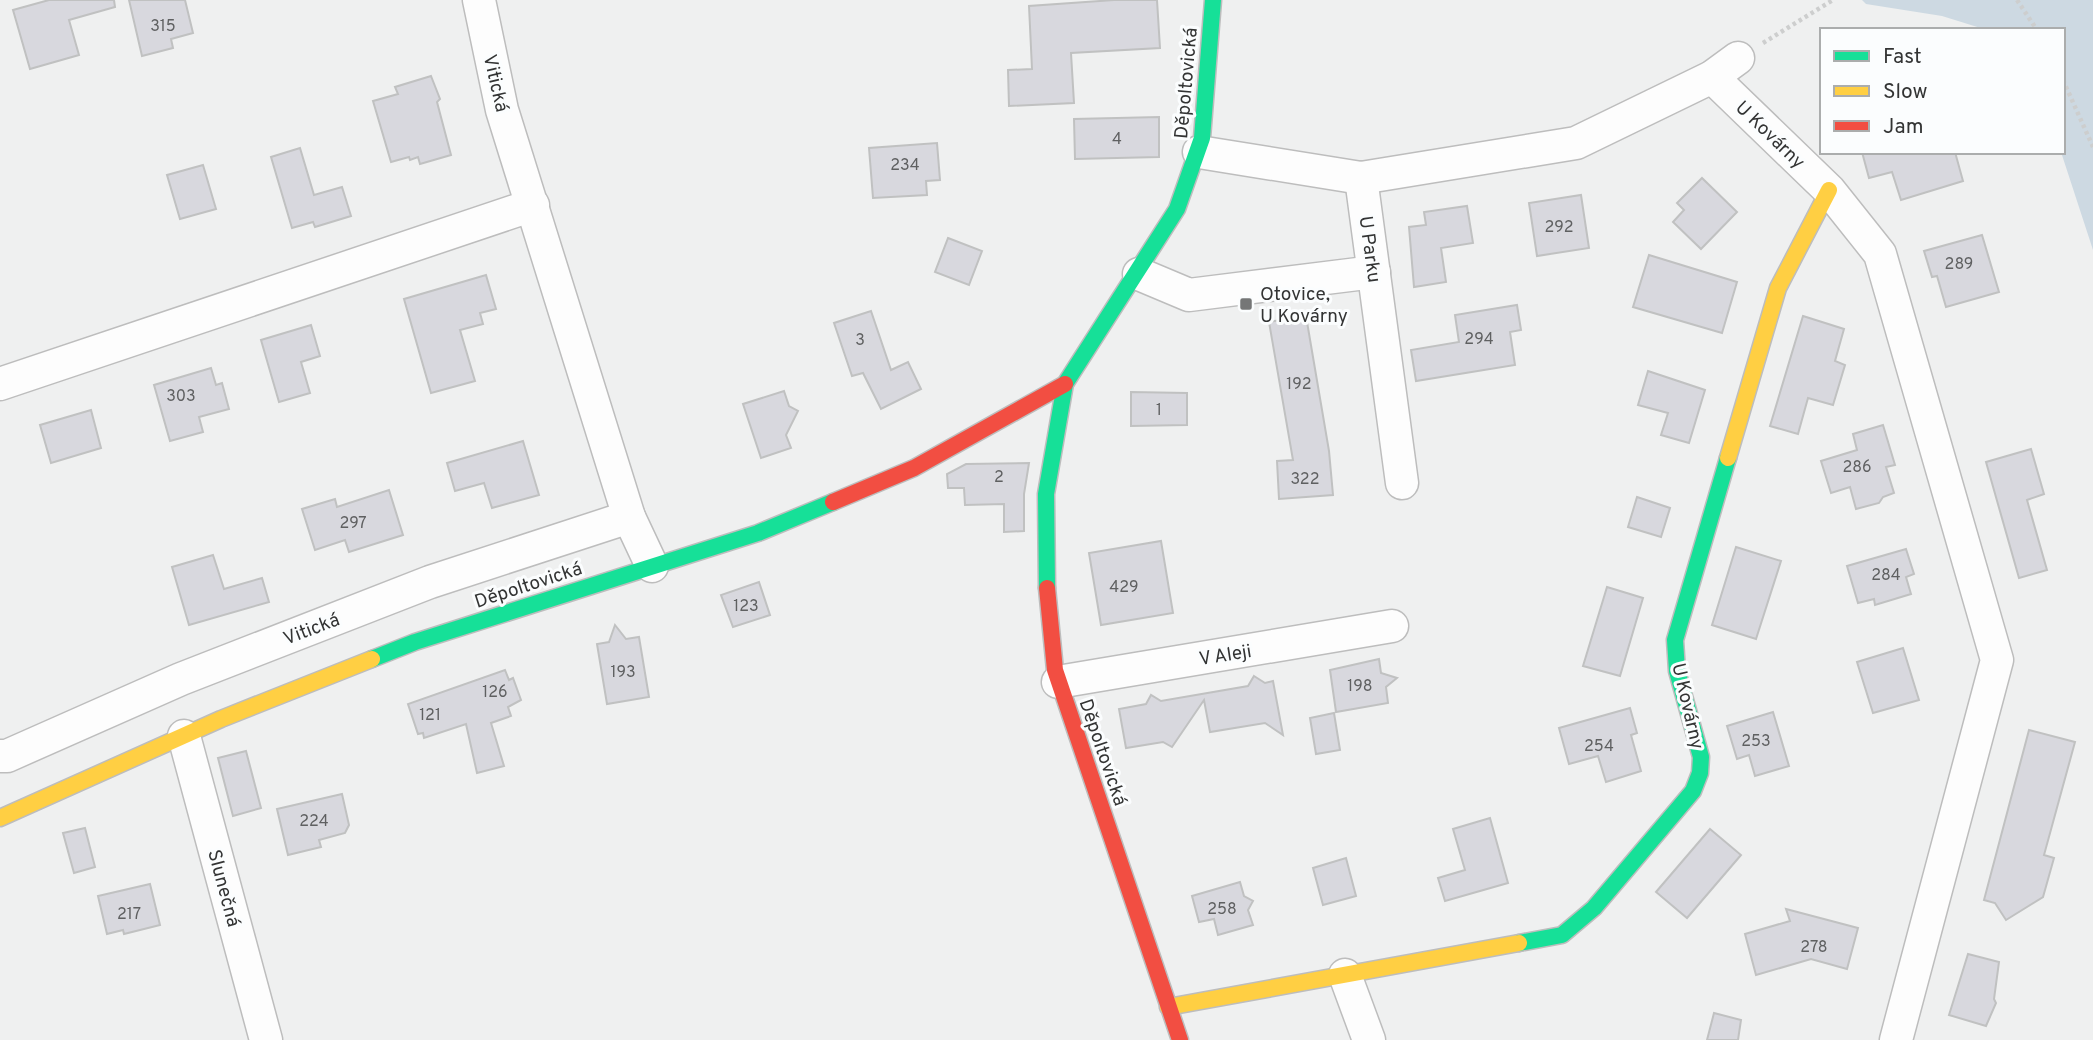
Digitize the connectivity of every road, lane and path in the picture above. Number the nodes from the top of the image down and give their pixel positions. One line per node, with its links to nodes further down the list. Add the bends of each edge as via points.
1 (479, 0): 13 (street, Vitická, via 502,110)
2 (1213, 0): 10 (street, Děpoltovická)
3 (1833, 0): 6 (path)
4 (2017, 0): 5 (path)
5 (2035, 28)
6 (1738, 58): 7 (street)
7 (1713, 77): 11 (street, via 1576,143); 12 (street, U Kovárny)
8 (2065, 84): 9 (path)
9 (2093, 147)
10 (1199, 152): 11 (street); 15 (street, Děpoltovická, via 1177,209)
11 (1361, 178): 14 (street, U Parku)
12 (1829, 190): 26 (street, U Kovárny, via 1778,288 1675,640 1677,671 1701,757 1693,791 1594,908 1562,935); 31 (street, U Kovárny, via 1880,254 1997,660)
13 (533, 205): 16 (street); 19 (street, Vitická)
14 (1374, 272): 15 (street, via 1189,295); 18 (street, U Parku)
15 (1139, 274): 17 (street, Děpoltovická)
16 (0, 384)
17 (1065, 384): 20 (street, Děpoltovická, via 914,468 758,533); 22 (street, Děpoltovická, via 1046,494 1046,611)
18 (1402, 483)
19 (629, 517): 20 (street, Vitická); 24 (street, Vitická, via 430,582)
20 (652, 566): 23 (street, Děpoltovická, via 415,642)
21 (1392, 626): 22 (street, V Aleji)
22 (1058, 682): 27 (street, Děpoltovická)
23 (184, 736): 25 (street, Děpoltovická); 28 (street, Slunečná)
24 (0, 756)
25 (0, 818)
26 (1345, 975): 27 (street, U Kovárny); 30 (street)
27 (1168, 1007): 29 (street, Děpoltovická)
28 (265, 1040)
29 (1180, 1040)
30 (1369, 1040)
31 (1896, 1040)

